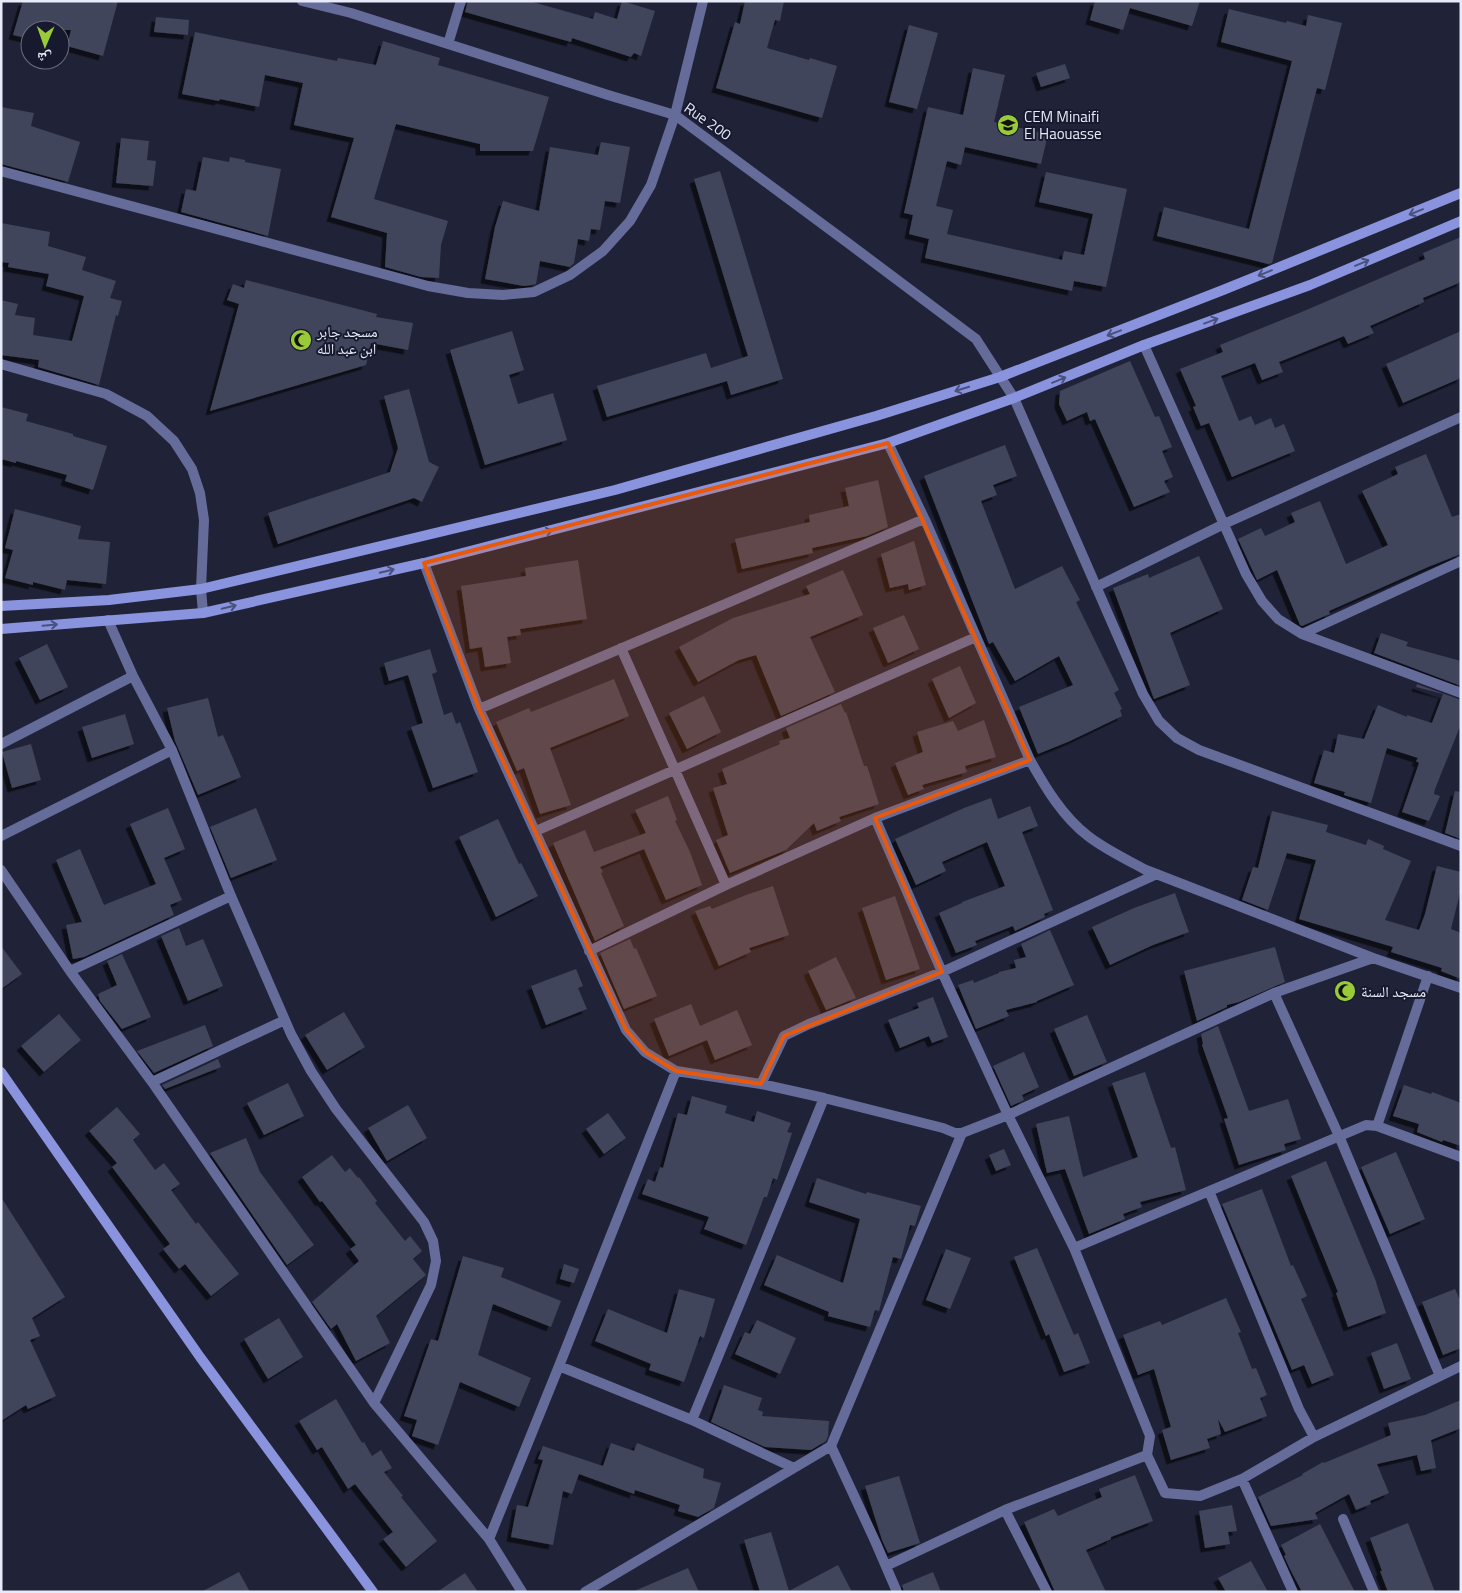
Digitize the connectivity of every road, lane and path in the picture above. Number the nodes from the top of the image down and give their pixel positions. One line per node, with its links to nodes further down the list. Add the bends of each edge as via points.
1 (302, 1): 4 (street, Rue 200)
2 (461, 1): 4 (street)
3 (703, 1): 5 (street)
4 (448, 44): 5 (street, Rue 200)
5 (675, 115): 6 (street, via 651,185 630,222 603,250 570,275 534,292 503,295 428,286); 11 (street, Rue 200, via 976,339)
6 (1, 171)
7 (1461, 193): 11 (main road, one-way to 11)
8 (1461, 221): 9 (main road, one-way to 8, via 1310,285)
9 (1144, 345): 12 (main road, one-way to 9); 16 (street)
10 (1, 364): 20 (street, via 106,394 147,416 174,441 192,469 200,493 204,520)
11 (1000, 378): 12 (street, Rue 200); 20 (main road, one-way to 20, via 615,490)
12 (1014, 398): 14 (main road); 19 (street, Rue 200)
13 (1461, 417): 16 (street)
14 (888, 443): 15 (street); 18 (main road, one-way to 14)
15 (924, 519): 26 (street); 27 (street)
16 (1224, 524): 19 (street); 25 (street, via 1262,601 1278,619)
17 (1461, 561): 25 (street)
18 (424, 563): 22 (main road, one-way to 18); 30 (street)
19 (1096, 587): 38 (street, Rue 200, via 1143,694 1160,721 1177,738 1199,750)
20 (200, 589): 21 (main road, via 109,600); 22 (street)
21 (1, 606)
22 (203, 613): 23 (main road)
23 (108, 620): 24 (main road, one-way to 23); 28 (street)
24 (1, 629)
25 (1302, 634): 29 (street)
26 (976, 637): 33 (street); 34 (street)
27 (621, 648): 30 (street); 34 (street)
28 (133, 676): 31 (street); 32 (street)
29 (1461, 693)
30 (479, 709): 36 (street)
31 (1, 744)
32 (172, 750): 37 (street); 42 (street)
33 (1030, 760): 35 (street); 40 (street, via 1044,786 1087,835 1110,852)
34 (675, 769): 36 (street); 41 (street)
35 (875, 818): 41 (street); 46 (street)
36 (536, 831): 43 (street)
37 (1, 836)
38 (1461, 846)
39 (1, 870): 45 (street)
40 (1157, 874): 44 (street); 46 (street)
41 (726, 885): 43 (street)
42 (231, 896): 45 (street); 50 (street)
43 (589, 951): 51 (street, via 626,1030 645,1052)
44 (1373, 958): 47 (street); 49 (street)
45 (70, 971): 53 (street)
46 (942, 972): 54 (street, via 784,1036); 56 (street)
47 (1428, 976): 48 (street); 57 (street)
48 (1461, 988)
49 (1274, 993): 56 (street); 59 (street)
50 (285, 1020): 53 (street); 66 (street, via 311,1071 336,1109 424,1222 432,1241 436,1261 431,1286)
51 (676, 1070): 54 (street); 63 (street)
52 (1, 1072): 77 (main road, via 206,1364)
53 (152, 1082): 66 (street)
54 (761, 1084): 55 (street)
55 (824, 1098): 58 (street); 67 (street)
56 (1008, 1115): 58 (street); 62 (street)
57 (1376, 1126): 59 (street, via 1366,1125); 60 (street)
58 (962, 1133): 69 (street)
59 (1339, 1136): 61 (street); 65 (street)
60 (1461, 1157)
61 (1210, 1191): 62 (street); 68 (street, via 1299,1409)
62 (1074, 1248): 70 (street, via 1150,1436)
63 (559, 1366): 67 (street); 75 (street)
64 (1461, 1366): 65 (street)
65 (1440, 1376): 68 (street)
66 (374, 1403): 75 (street)
67 (692, 1420): 71 (street)
68 (1314, 1437): 72 (street)
69 (831, 1446): 71 (street); 76 (street)
70 (1147, 1456): 72 (street, via 1165,1493 1200,1496); 73 (street)
71 (794, 1468): 79 (street)
72 (1242, 1479): 82 (street)
73 (1005, 1510): 76 (street); 81 (street)
74 (1343, 1520): 83 (street)
75 (488, 1539): 78 (street)
76 (886, 1566): 80 (street)
77 (373, 1592)
78 (522, 1592)
79 (585, 1592)
80 (897, 1592)
81 (1047, 1592)
82 (1293, 1592)
83 (1374, 1592)

